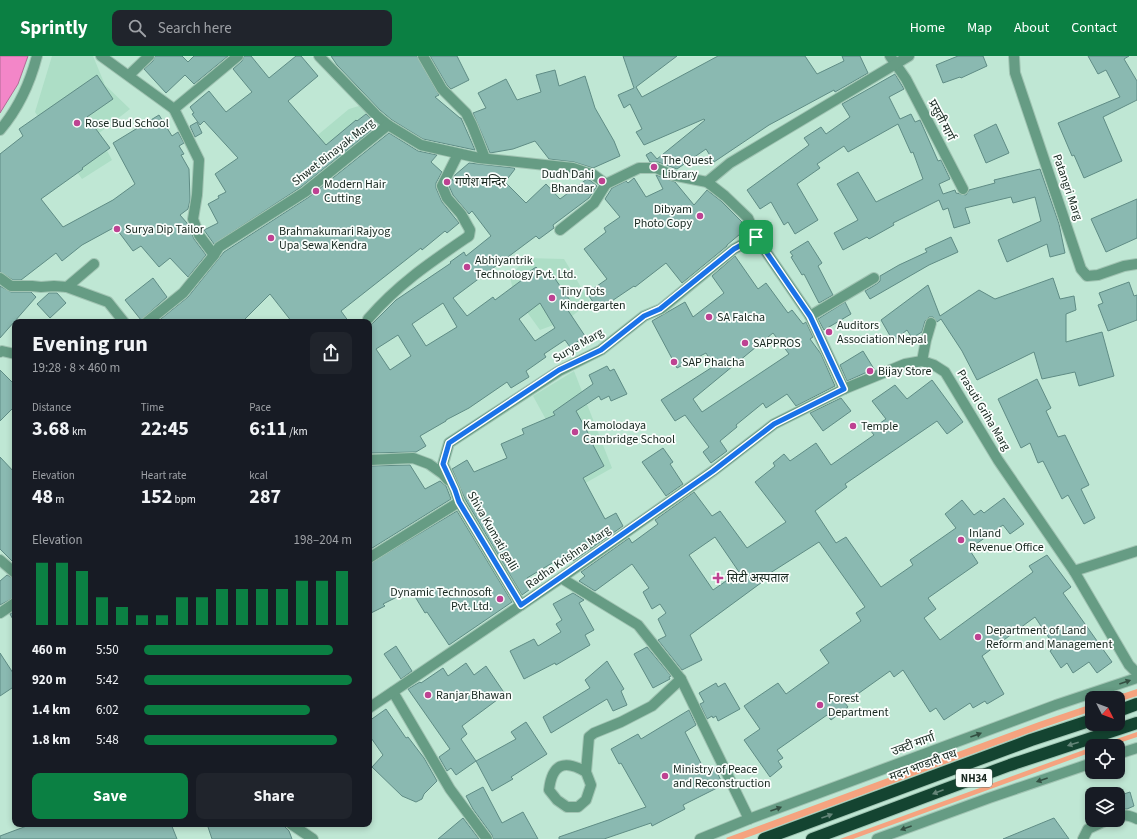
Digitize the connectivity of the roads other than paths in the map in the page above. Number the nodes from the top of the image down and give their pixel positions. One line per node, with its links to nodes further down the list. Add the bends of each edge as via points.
1 (37, 56): 13 (street, via 28,84)
2 (101, 56): 10 (street)
3 (149, 56): 10 (street)
4 (238, 56): 11 (street)
5 (319, 56): 12 (street, Shwet Binayak Marg, via 366,106)
6 (423, 56): 15 (street, via 442,89 466,114)
7 (909, 56): 9 (street)
8 (1014, 56): 23 (street, Patangri Marg, via 1015,73 1081,269 1087,276)
9 (893, 60): 16 (street, via 730,163); 18 (street, प्रसुती मार्ग, via 906,79)
10 (129, 75): 11 (street)
11 (174, 108): 21 (street, via 199,160 193,219 199,235)
12 (388, 125): 14 (street, via 421,145); 21 (street, Shwet Binayak Marg, via 305,192 219,247)
13 (0, 130)
14 (458, 154): 15 (street); 30 (street, via 442,186 447,198 461,214 470,230 469,236 420,269 385,299)
15 (484, 158): 17 (street, via 573,168 594,175)
16 (707, 182): 17 (street, via 672,175 656,168 639,168); 20 (street, via 748,218)
17 (606, 184): 19 (street, via 594,203)
18 (963, 189)
19 (560, 230)
20 (756, 237): 27 (street); 37 (street, Surya Marg, via 734,249 660,309 644,316 601,350 559,370 449,443 443,464)
21 (214, 255): 29 (street, Shwet Binayak Marg, via 183,294)
22 (94, 264): 26 (street)
23 (1137, 264)
24 (0, 278): 26 (street, via 11,286)
25 (874, 278): 27 (street)
26 (67, 287): 28 (street, via 108,302)
27 (810, 316): 35 (street)
28 (122, 319)
29 (151, 319)
30 (368, 319)
31 (931, 323): 34 (street)
32 (0, 352): 33 (street, via 2,350)
33 (12, 353)
34 (922, 361): 35 (street, via 905,364); 43 (street, Prasuti Griha Marg, via 945,372 998,460)
35 (844, 389): 44 (street, Radha Krishna Marg, via 774,424 713,471)
36 (372, 460): 37 (street, via 413,458 429,464 443,474)
37 (455, 490): 38 (street, Shiva Kumati galli)
38 (459, 502): 40 (street); 46 (street, Shiva Kumati galli)
39 (1137, 551): 43 (street)
40 (372, 556)
41 (0, 560): 42 (street)
42 (12, 571)
43 (1074, 571): 48 (street, Prasuti Griha Marg, via 1129,665)
44 (561, 578): 46 (street, Radha Krishna Marg); 50 (street, via 638,625)
45 (12, 605): 47 (street)
46 (521, 605): 51 (street, Radha Krishna Marg)
47 (0, 613)
48 (1137, 673)
49 (1137, 678): 62 (street, उक्टी मार्गा, one-way to 49, via 1056,705)
50 (681, 679): 60 (street, via 652,706 589,737); 62 (street)
51 (393, 692): 53 (street, Radha Krishna Marg); 67 (street, via 450,788)
52 (1137, 704): 54 (highway)
53 (372, 706)
54 (1125, 708)
55 (1085, 722): 69 (highway, मदन भण्डारी पथ / NH34, one-way to 55)
56 (1137, 723): 70 (highway, NH34, one-way to 70, via 1010,765)
57 (1137, 748): 58 (street)
58 (1125, 752)
59 (1085, 765): 71 (street, one-way to 71)
60 (586, 772): 60 (street, via 591,785 586,800 578,807 567,808 549,790 550,778 556,769 567,764)
61 (1125, 816): 63 (street)
62 (749, 819): 68 (street, उक्टी मार्गा)
63 (1137, 819)
64 (295, 827): 66 (street)
65 (1092, 827): 72 (street, via 1088,829)
66 (313, 839)
67 (487, 839)
68 (700, 839)
69 (764, 839)
70 (812, 839)
71 (877, 839)
72 (1083, 839)

